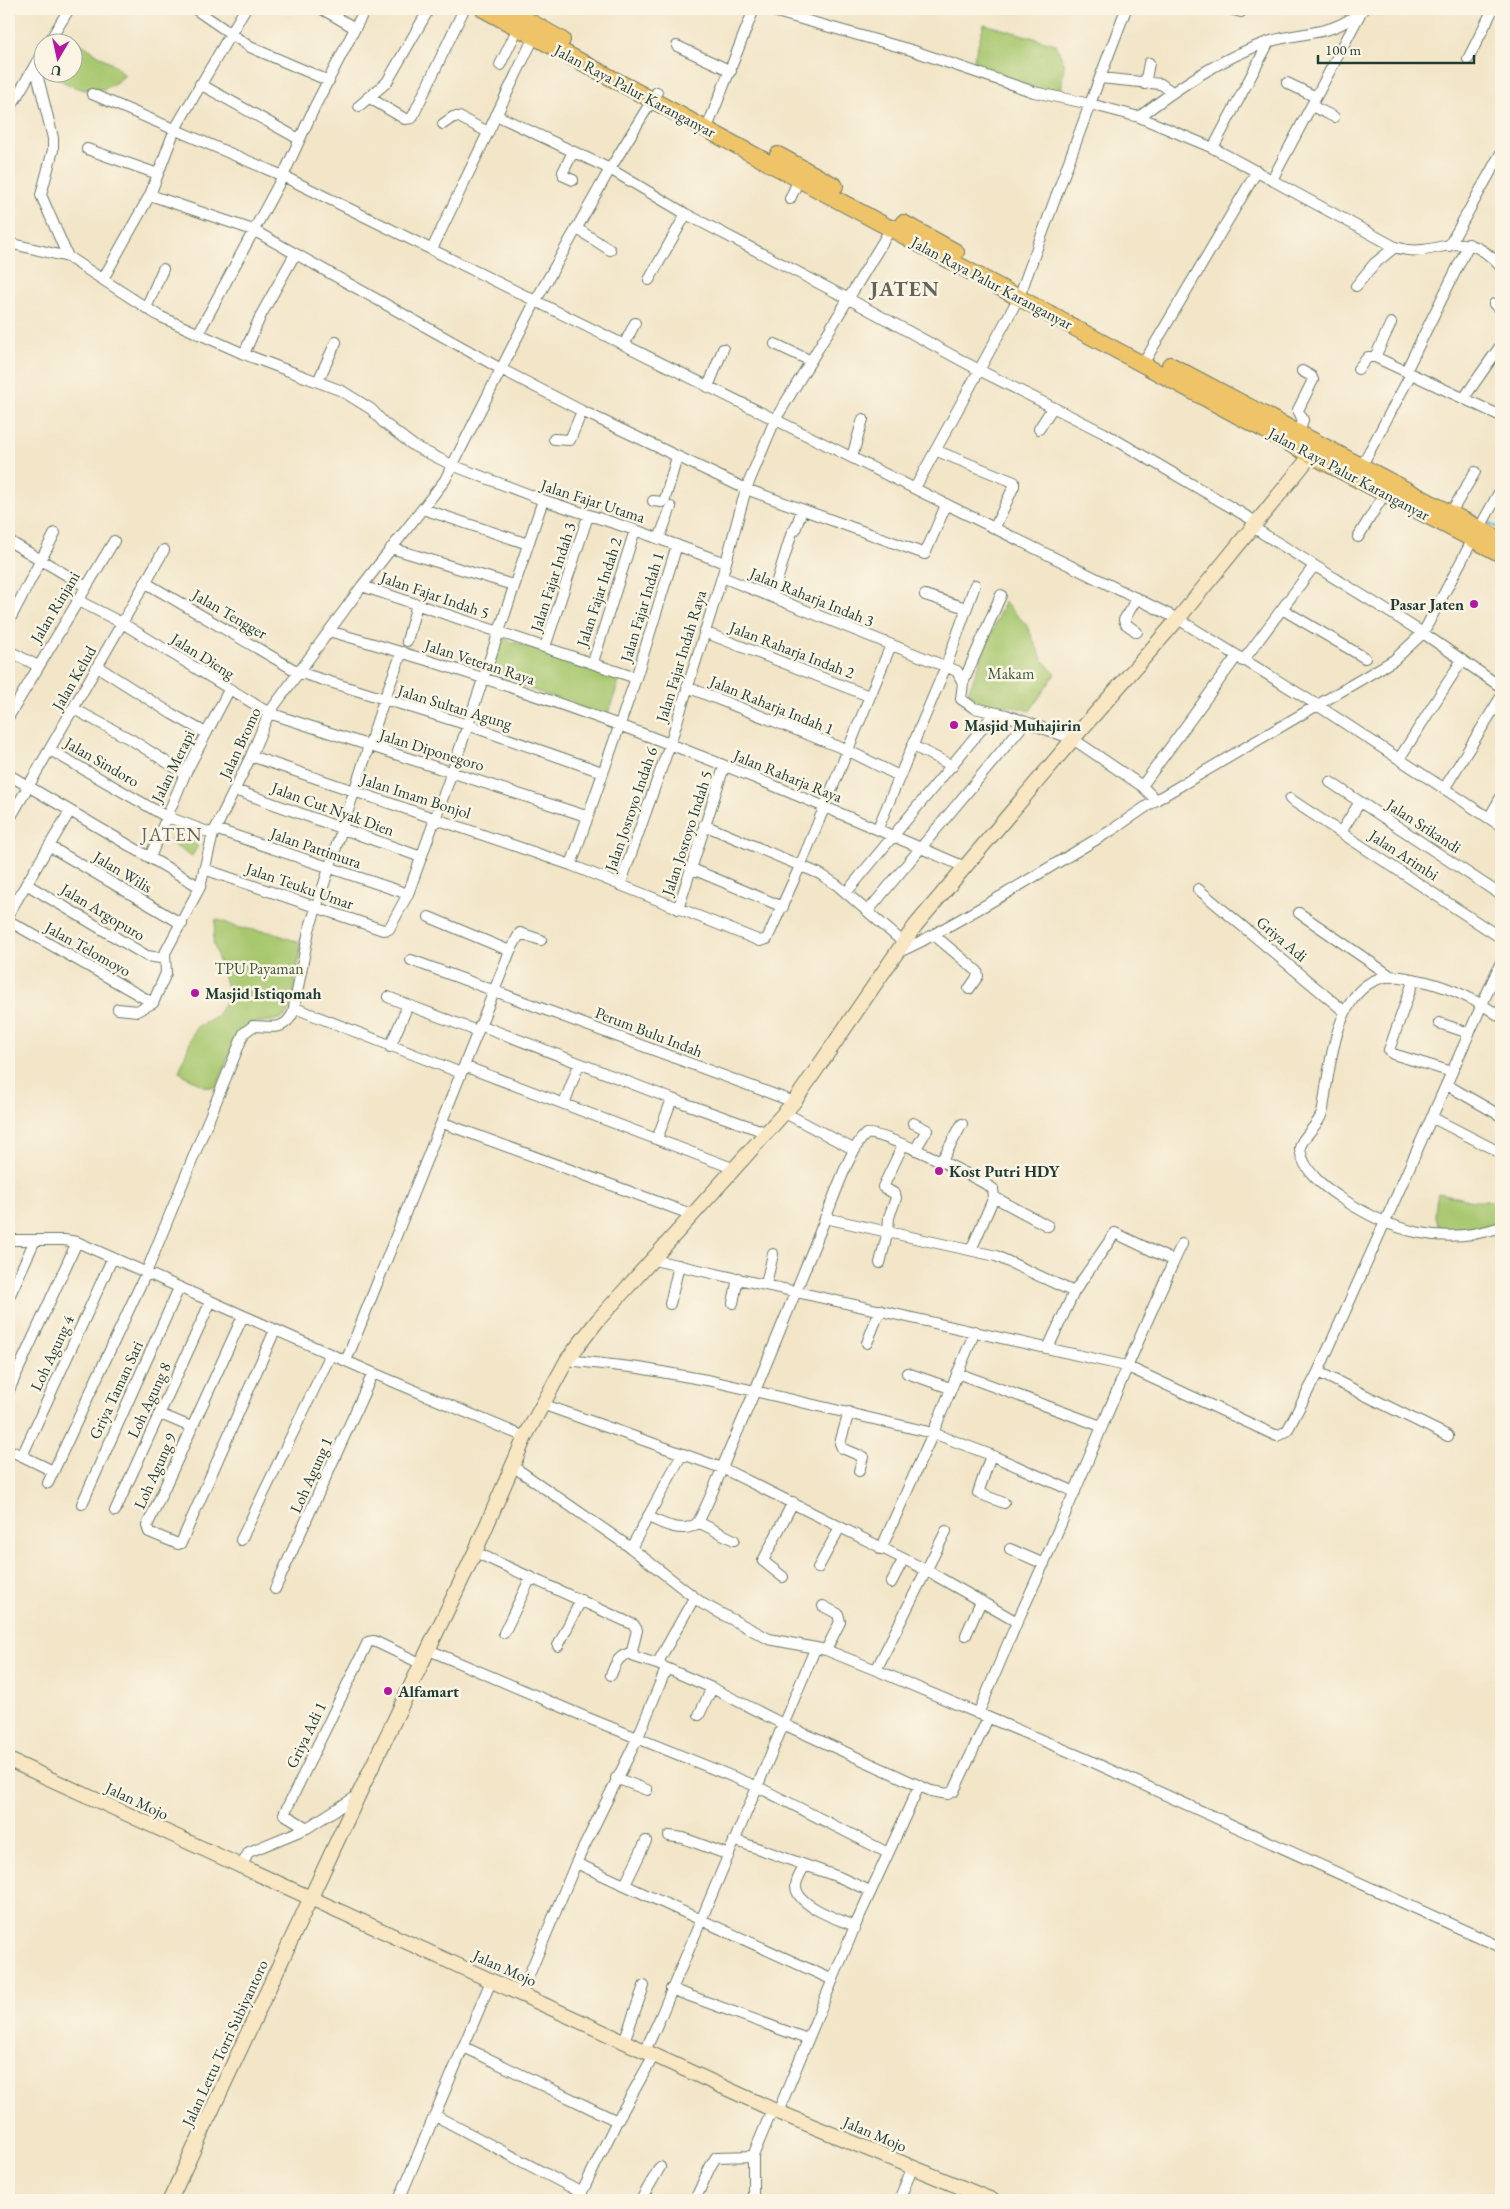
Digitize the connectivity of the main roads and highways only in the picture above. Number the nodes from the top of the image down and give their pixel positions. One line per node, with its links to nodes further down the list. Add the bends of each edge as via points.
1 (483, 9): 3 (main road, Jalan Raya Palur Karanganyar)
2 (508, 9): 3 (main road, Jalan Raya Palur Karanganyar)
3 (655, 96): 4 (main road, Jalan Raya Palur Karanganyar)
4 (713, 117): 5 (main road, Jalan Raya Palur Karanganyar); 5 (main road, Jalan Raya Palur Karanganyar, via 799,180)
5 (894, 224): 6 (main road, Jalan Raya Palur Karanganyar, via 1024,284)
6 (1150, 351): 7 (main road, Jalan Raya Palur Karanganyar); 7 (main road, Jalan Raya Palur Karanganyar, via 1299,434)
7 (1316, 450): 8 (main road, Jalan Raya Palur Karanganyar, via 1385,493); 8 (main road, Jalan Raya Palur Karanganyar, via 1364,462); 13 (main road, Jalan Lettu Torri Subiyantoro, via 1178,619 965,867 901,948 789,1108 598,1320 567,1360 526,1437)
8 (1451, 514): 9 (main road, Jalan Raya Palur Karanganyar)
9 (1480, 527): 10 (main road, Jalan Raya Palur Karanganyar); 11 (main road, Jalan Raya Palur Karanganyar)
10 (1501, 540)
11 (1501, 554)
12 (9, 1760): 13 (main road, Jalan Mojo, via 242,1863)
13 (311, 1900): 14 (main road, Jalan Lettu Torri Subiyantoro); 15 (main road, Jalan Mojo, via 775,2111)
14 (170, 2200)
15 (992, 2200)

